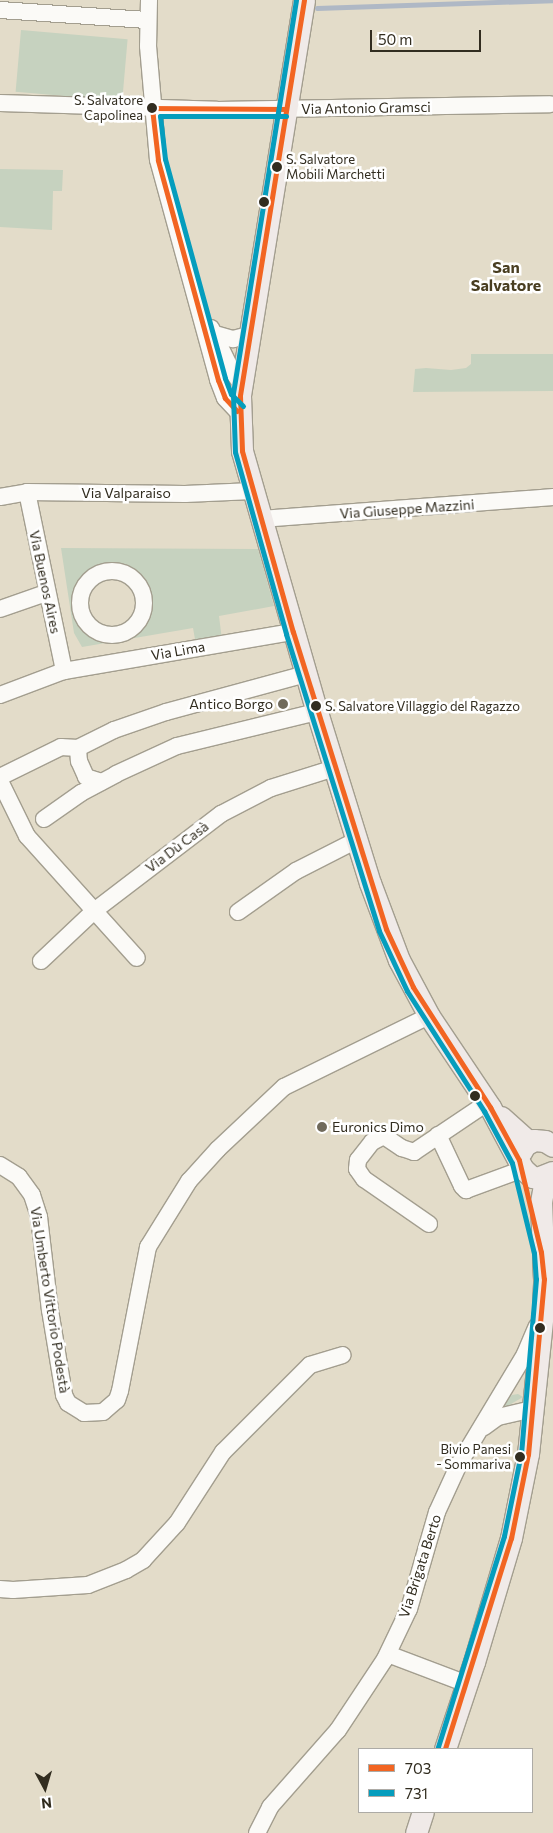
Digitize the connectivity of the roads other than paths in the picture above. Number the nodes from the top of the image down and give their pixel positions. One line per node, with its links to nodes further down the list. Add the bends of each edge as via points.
1 (149, 0): 4 (street)
2 (304, 0): 8 (main road)
3 (0, 10): 4 (street)
4 (147, 20): 7 (street)
5 (0, 103): 7 (street, Via Antonio Gramsci)
6 (550, 104): 8 (street, Via Antonio Gramsci)
7 (152, 108): 8 (street, Via Antonio Gramsci); 9 (street, via 158,160)
8 (286, 109): 11 (main road)
9 (200, 312): 10 (street); 13 (street, via 225,398)
10 (215, 334): 11 (street, via 233,339); 12 (street, via 232,371)
11 (249, 335): 12 (main road)
12 (242, 384): 13 (main road)
13 (240, 414): 14 (main road, via 242,451)
14 (253, 491): 15 (street, Via Valparaiso, via 185,494); 18 (main road)
15 (26, 492): 17 (street, Via Valparaiso); 19 (street, Via Buenos Aires)
16 (553, 497): 18 (street, Via Giuseppe Mazzini)
17 (0, 498)
18 (261, 519): 21 (main road)
19 (46, 593): 20 (street); 22 (street, Via Buenos Aires, via 53,612)
20 (0, 609)
21 (293, 632): 22 (street, Via Lima); 23 (main road)
22 (64, 671): 24 (street, Via Lima)
23 (306, 674): 25 (main road); 26 (street, via 166,712 114,730)
24 (0, 695)
25 (317, 712): 27 (main road); 29 (street, via 177,746)
26 (78, 748): 28 (street, via 61,747); 29 (street, via 86,777)
27 (335, 768): 31 (main road); 32 (street, Via Dù Casà, via 271,788 233,806)
28 (0, 779): 32 (street, via 27,836)
29 (101, 782): 30 (street)
30 (44, 819)
31 (357, 840): 33 (street, via 296,870); 36 (main road, via 386,929)
32 (94, 911): 34 (street); 35 (street, Via Dù Casà)
33 (238, 912)
34 (137, 958)
35 (41, 961)
36 (430, 1016): 37 (main road); 41 (street, Via Umberto Vittorio Podestà, via 284,1087 218,1149 190,1182 148,1247 120,1391 117,1400 103,1412 84,1413 68,1404 64,1395 50,1310 40,1217 32,1195 19,1177)
37 (488, 1105): 38 (street); 40 (main road)
38 (438, 1135): 40 (street, via 466,1190); 43 (street, via 414,1152 384,1136 378,1137 358,1160 357,1169 364,1179)
39 (552, 1144): 40 (main road, via 540,1140)
40 (524, 1157): 42 (main road, via 537,1178); 44 (main road)
41 (0, 1165)
42 (551, 1173): 44 (main road, via 544,1185 541,1202)
43 (429, 1224)
44 (541, 1252): 45 (main road)
45 (549, 1280): 46 (main road)
46 (543, 1312): 48 (street, Via Brigata Berto); 49 (main road)
47 (342, 1355): 51 (street, via 310,1365 224,1452 177,1523 144,1560 88,1585)
48 (505, 1390): 49 (street, via 521,1388); 50 (street, Via Brigata Berto)
49 (534, 1402): 50 (street, via 498,1417); 53 (main road, via 528,1454 511,1538)
50 (478, 1431): 52 (street, Via Brigata Berto, via 437,1512 409,1609)
51 (0, 1589)
52 (388, 1654): 53 (street); 56 (street, Via Brigata Berto, via 338,1730 270,1807)
53 (467, 1684): 54 (main road)
54 (445, 1748)
55 (424, 1813): 57 (main road)
56 (257, 1833)
57 (416, 1833)

